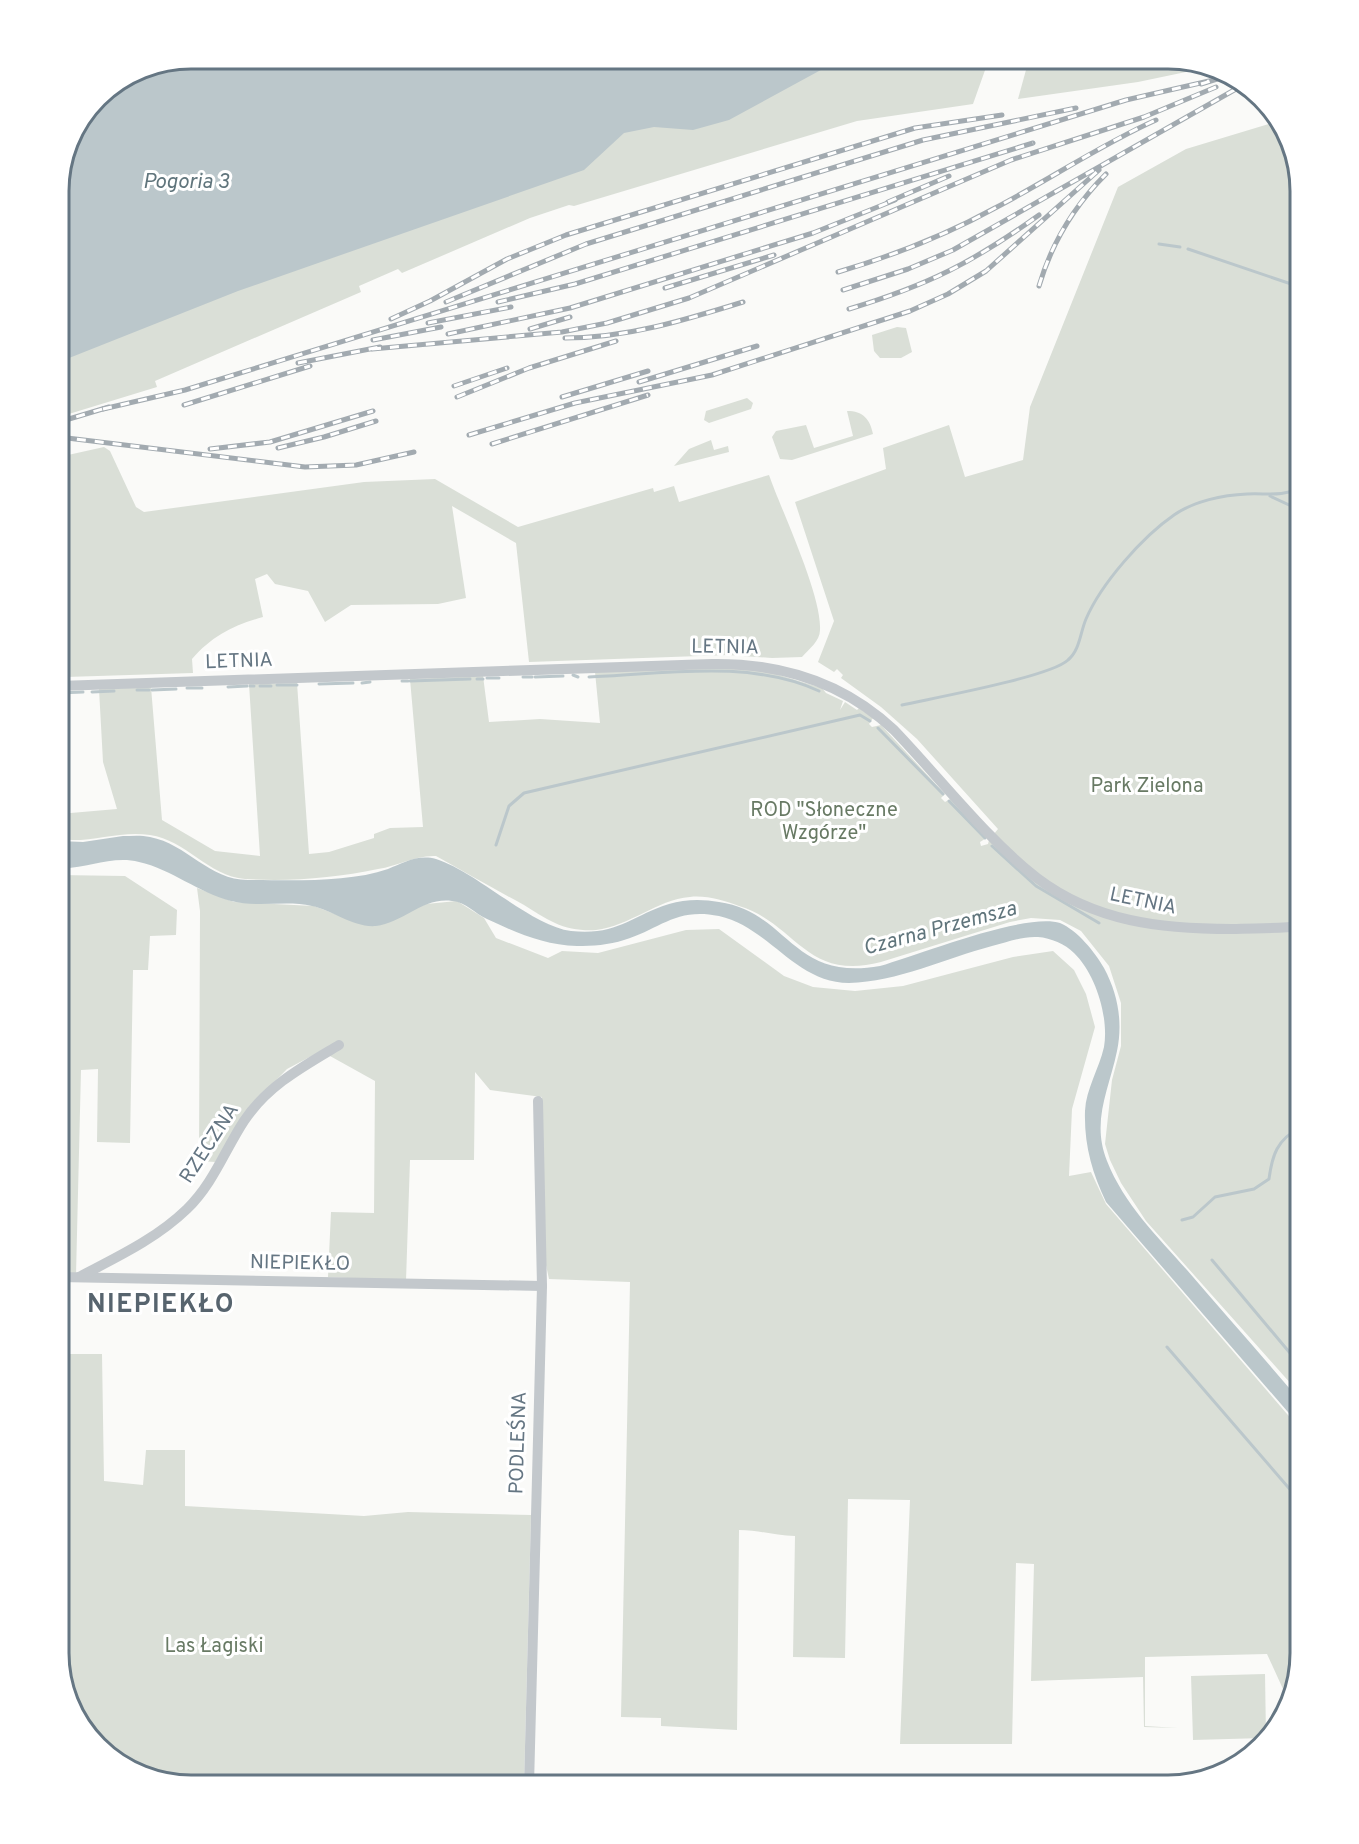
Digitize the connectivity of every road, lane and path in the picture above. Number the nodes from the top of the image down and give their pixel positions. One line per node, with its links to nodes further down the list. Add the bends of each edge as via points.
1 (69, 686): 2 (street, LETNIA, via 722,664 778,668 834,688 872,711 1017,860 1047,885 1077,902 1114,917 1161,927)
2 (1290, 927)
3 (339, 1045): 6 (street, RZECZNA, via 294,1070 253,1109 202,1190 173,1222)
4 (538, 1101): 7 (street, PODLEŚNA)
5 (69, 1278): 6 (street, NIEPIEKŁO)
6 (77, 1278): 7 (street, NIEPIEKŁO)
7 (542, 1286): 8 (street, PODLEŚNA)
8 (529, 1775)

